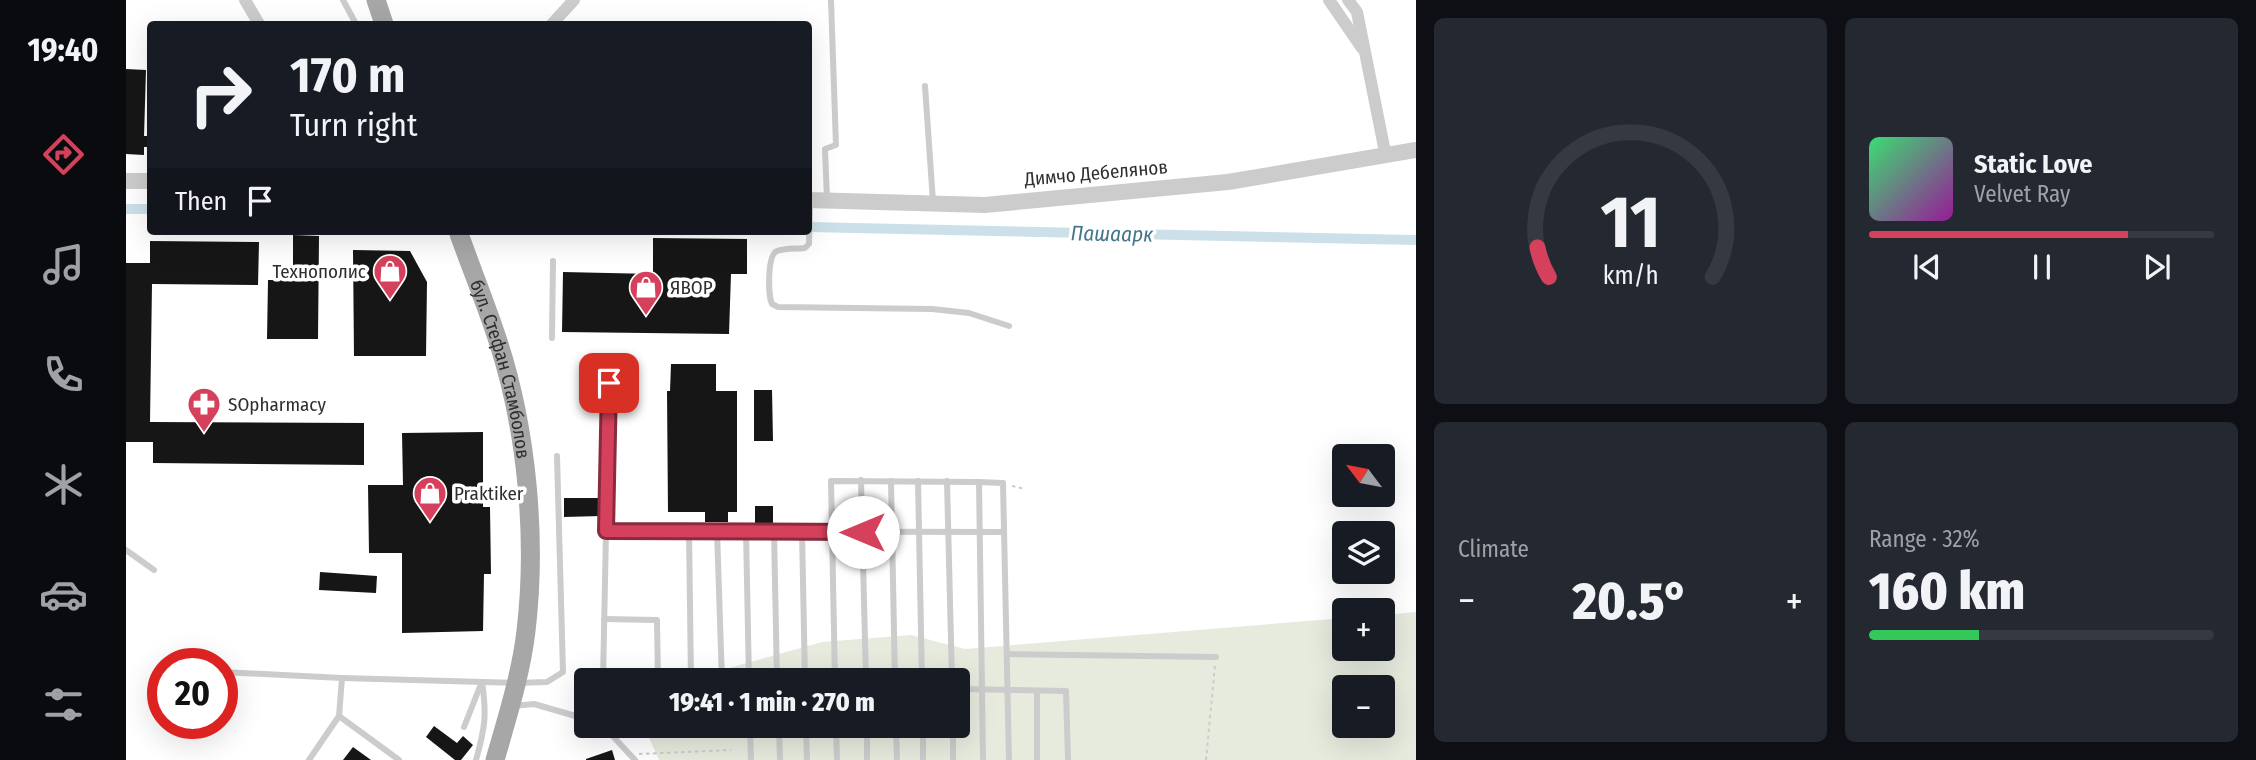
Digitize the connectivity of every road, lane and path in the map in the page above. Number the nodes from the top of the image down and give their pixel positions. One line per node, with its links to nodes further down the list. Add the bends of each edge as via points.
1 (245, 0): 8 (street)
2 (343, 0): 9 (lane)
3 (376, 0): 10 (main road)
4 (574, 0): 11 (street)
5 (831, 0): 19 (lane, via 836,145 825,149)
6 (1329, 0): 12 (street)
7 (1348, 0): 12 (street, via 1357,12)
8 (257, 21)
9 (354, 21)
10 (383, 21)
11 (555, 21)
12 (1367, 54): 15 (street)
13 (925, 86): 20 (lane)
14 (1416, 150): 15 (street, Димчо Дебелянов)
15 (1386, 157): 20 (street, Димчо Дебелянов, via 1228,182 985,205)
16 (126, 181): 17 (street)
17 (147, 181)
18 (812, 200): 19 (street, Димчо Дебелянов)
19 (827, 201): 20 (street, Димчо Дебелянов)
20 (933, 204)
21 (459, 235): 68 (main road, бул. Стефан Стамболов, via 499,343 521,436 530,579)
22 (809, 235): 24 (lane, via 806,248 773,255 769,273 772,304 932,309 969,313)
23 (553, 261): 25 (lane)
24 (1009, 326)
25 (552, 338)
26 (609, 383): 35 (lane)
27 (557, 456): 68 (lane, via 563,673 547,682)
28 (861, 480): 29 (lane); 41 (lane, via 831,481); 42 (lane)
29 (891, 481): 30 (lane); 43 (lane)
30 (918, 481): 31 (lane); 44 (lane)
31 (947, 481): 32 (lane); 45 (lane)
32 (979, 482): 33 (lane); 46 (lane)
33 (1003, 483): 34 (path); 47 (lane)
34 (1025, 489)
35 (606, 531): 36 (lane); 50 (lane)
36 (689, 531): 37 (lane); 55 (lane)
37 (717, 531): 38 (lane); 56 (lane)
38 (746, 531): 39 (lane); 57 (lane)
39 (774, 531): 40 (lane); 58 (lane)
40 (803, 532): 41 (lane); 59 (lane)
41 (833, 532): 42 (lane); 60 (lane)
42 (863, 532): 43 (lane); 61 (lane)
43 (892, 532): 44 (lane); 62 (lane)
44 (918, 532): 45 (lane); 63 (lane)
45 (949, 532): 46 (lane); 64 (lane)
46 (980, 532): 47 (lane); 70 (lane)
47 (1004, 532): 51 (lane)
48 (126, 550): 49 (lane)
49 (154, 570)
50 (604, 619): 53 (lane); 54 (lane, via 657,620)
51 (1007, 654): 52 (lane); 71 (lane)
52 (1216, 657): 104 (path)
53 (603, 668)
54 (658, 668)
55 (691, 668)
56 (722, 668)
57 (749, 668)
58 (777, 668)
59 (805, 668)
60 (835, 668)
61 (866, 668)
62 (895, 668)
63 (922, 668)
64 (951, 668)
65 (238, 673): 66 (lane)
66 (342, 678): 67 (lane); 74 (lane)
67 (482, 682): 68 (lane); 76 (lane); 90 (lane, via 485,728)
68 (516, 683): 73 (main road, бул. Стефан Стамболов)
69 (970, 690): 70 (lane)
70 (983, 690): 71 (lane); 100 (lane)
71 (1007, 690): 72 (lane); 101 (lane)
72 (1037, 691): 102 (lane); 103 (lane, via 1066,691)
73 (511, 706): 75 (lane, via 534,704); 91 (main road, бул. Стефан Стамболов)
74 (339, 716): 88 (lane); 89 (lane)
75 (574, 716)
76 (464, 727)
77 (617, 738): 87 (lane)
78 (750, 738): 92 (lane)
79 (779, 738): 93 (lane)
80 (806, 738): 94 (lane)
81 (836, 738): 95 (lane)
82 (867, 738): 96 (lane)
83 (896, 738): 97 (lane)
84 (923, 738): 98 (lane)
85 (953, 738): 99 (lane)
86 (731, 750): 87 (path)
87 (633, 757)
88 (309, 760)
89 (399, 760)
90 (476, 760)
91 (495, 760)
92 (751, 760)
93 (780, 760)
94 (807, 760)
95 (837, 760)
96 (867, 760)
97 (897, 760)
98 (923, 760)
99 (953, 760)
100 (983, 760)
101 (1009, 760)
102 (1037, 760)
103 (1068, 760)
104 (1206, 760)

